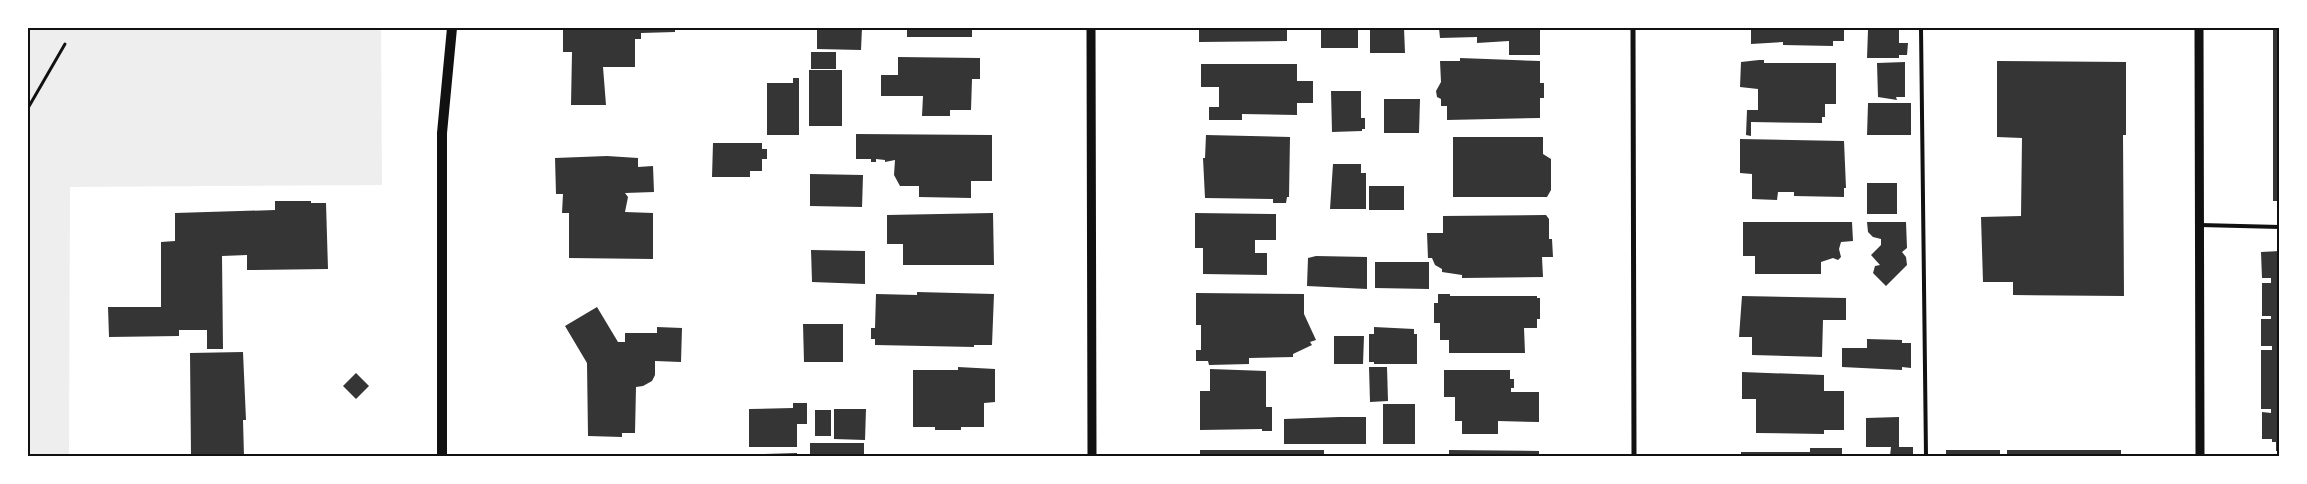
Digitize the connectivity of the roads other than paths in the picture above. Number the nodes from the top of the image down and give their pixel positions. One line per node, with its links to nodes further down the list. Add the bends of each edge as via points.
1 (1091, 28): 9 (street)
2 (1632, 28): 10 (street)
3 (1921, 28): 11 (lane)
4 (2199, 28): 6 (street)
5 (450, 30): 8 (main road, via 442,133)
6 (2200, 225): 7 (lane); 12 (street)
7 (2280, 228)
8 (442, 456)
9 (1092, 456)
10 (1634, 456)
11 (1926, 456)
12 (2200, 456)

